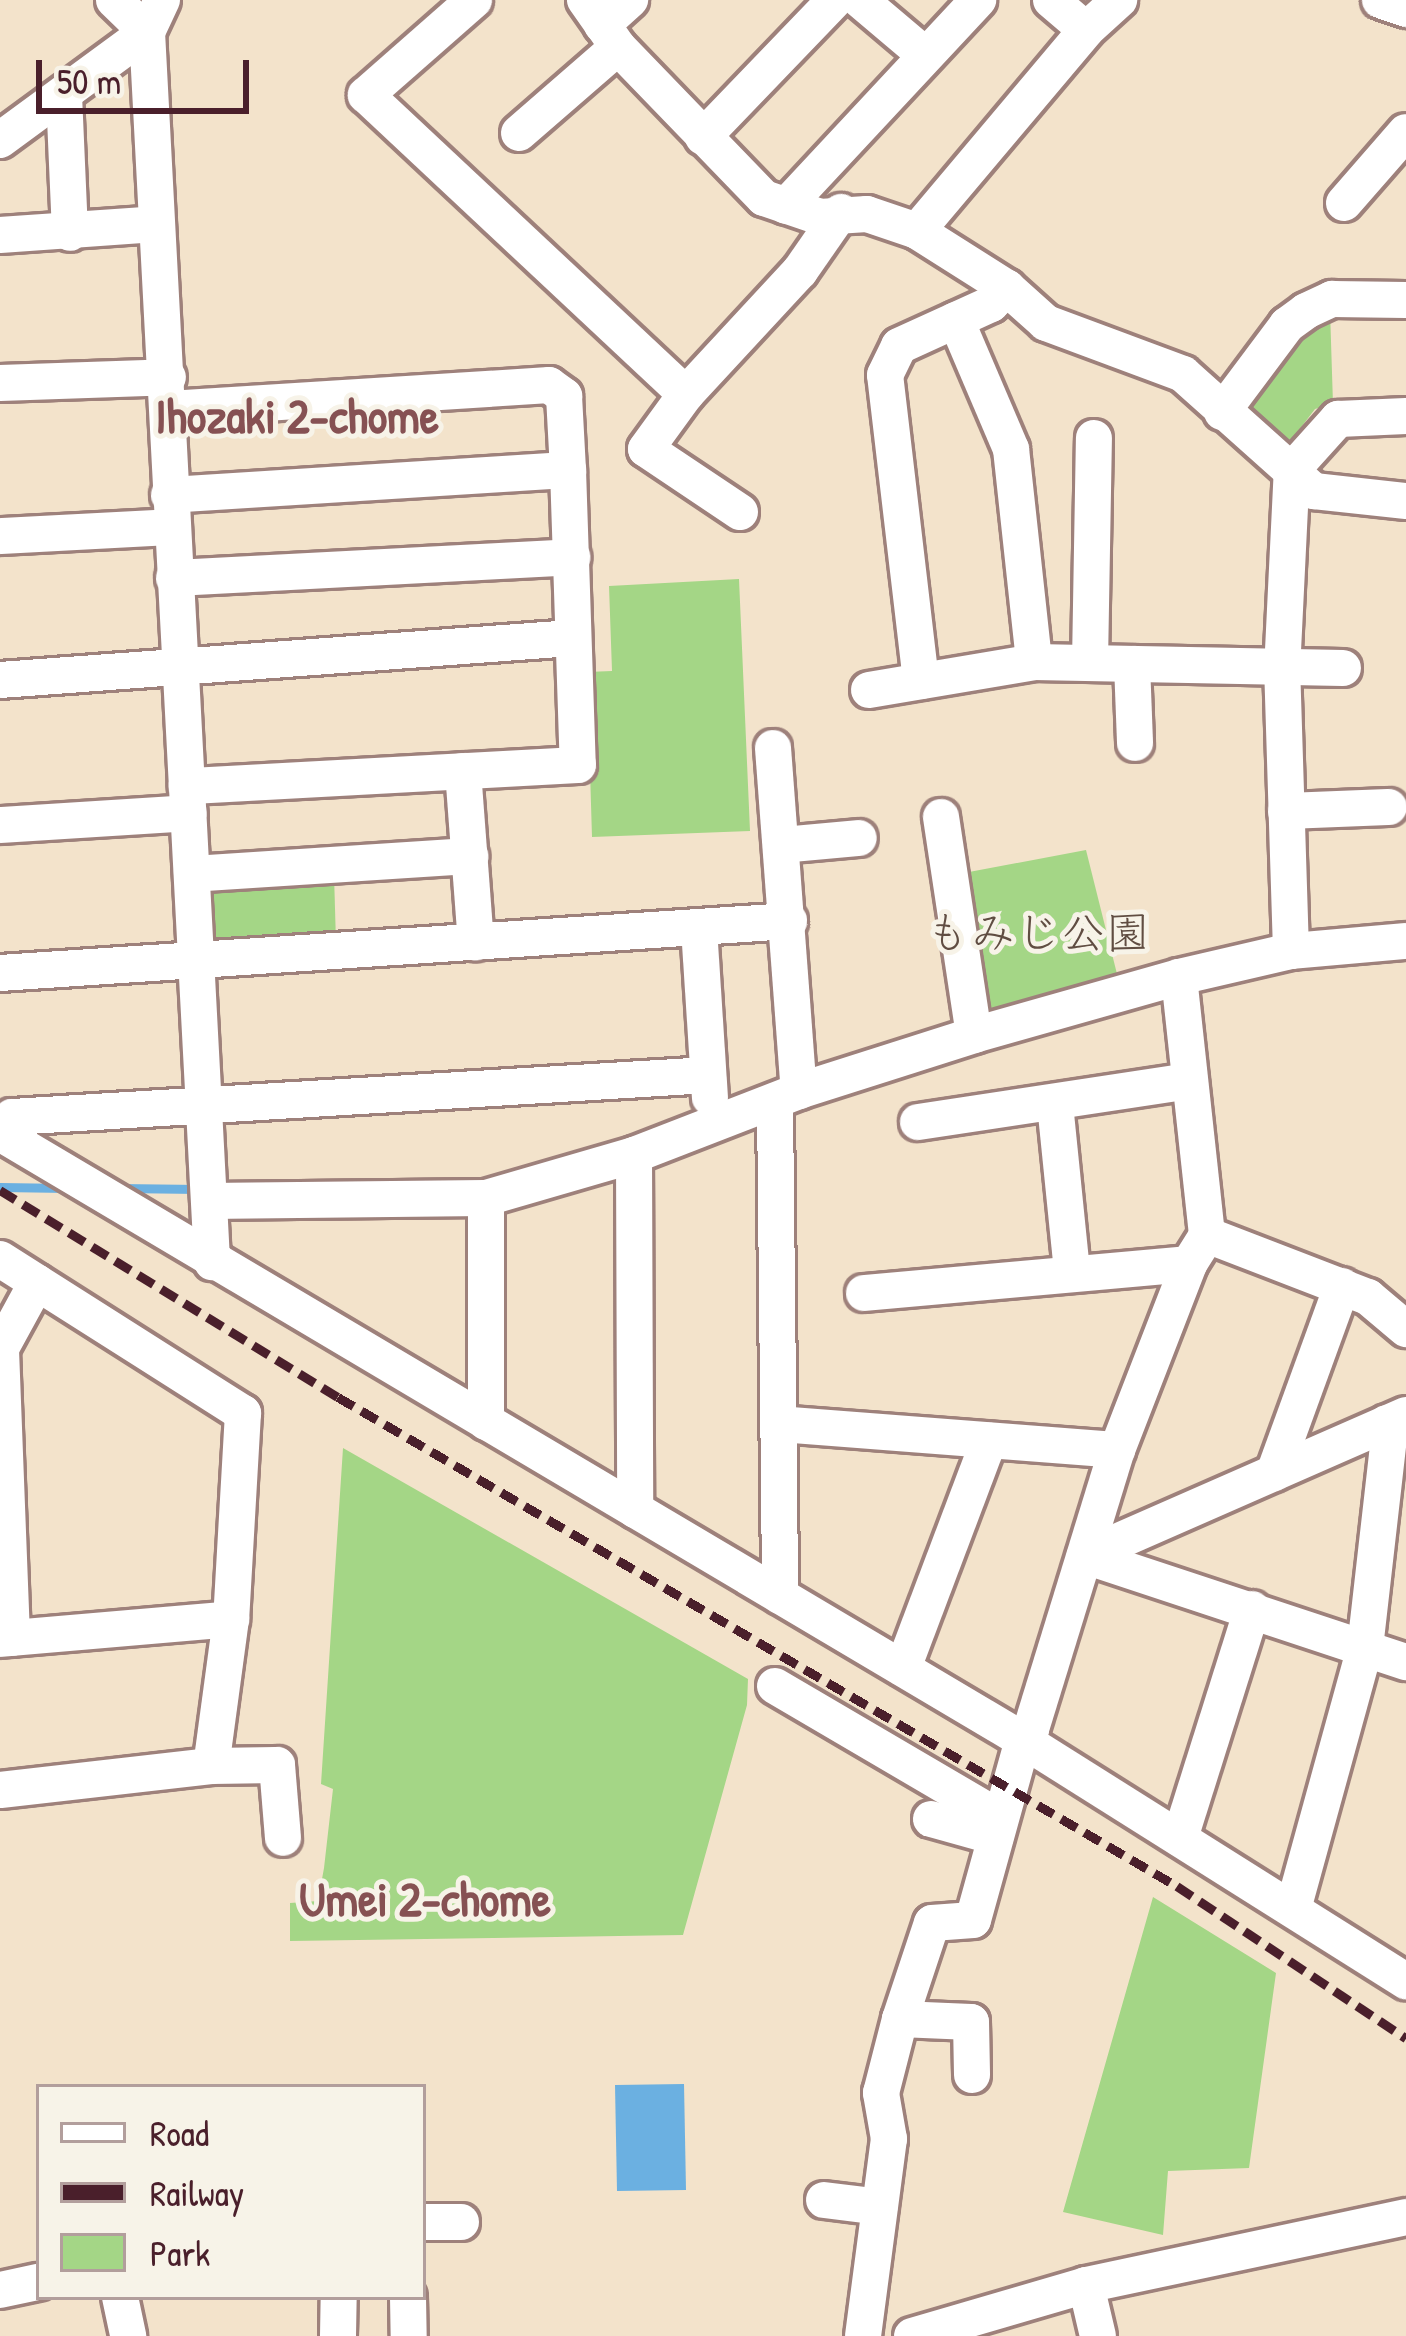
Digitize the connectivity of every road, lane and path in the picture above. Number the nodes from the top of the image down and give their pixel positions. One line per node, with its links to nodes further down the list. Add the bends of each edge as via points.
1 (113, 0): 11 (street)
2 (473, 0): 32 (street, via 366,94)
3 (630, 0): 12 (street)
4 (835, 0): 18 (street)
5 (860, 0): 14 (street)
6 (978, 0): 14 (street)
7 (1051, 0): 13 (street)
8 (1119, 0): 13 (street)
9 (1380, 0): 10 (street)
10 (1406, 9)
11 (155, 16): 15 (street); 23 (street)
12 (602, 24): 17 (street); 18 (street)
13 (1086, 30): 24 (street)
14 (924, 54): 21 (street)
15 (64, 94): 19 (street); 25 (street)
16 (1406, 131): 20 (street)
17 (518, 133)
18 (703, 137): 21 (street, via 764,198)
19 (0, 140)
20 (1344, 203)
21 (786, 206): 22 (street, via 820,217)
22 (841, 212): 24 (street); 32 (street, via 800,271)
23 (157, 224): 25 (street); 31 (street)
24 (917, 231): 27 (street)
25 (70, 233): 26 (street)
26 (0, 236)
27 (1006, 288): 29 (street); 33 (street, via 1046,323 1183,374)
28 (1406, 300): 33 (street, via 1331,298 1306,311)
29 (956, 320): 45 (street, via 1011,449); 52 (street, via 899,346 884,376)
30 (0, 383): 31 (street)
31 (169, 393): 36 (street, via 550,385 564,396); 39 (street)
32 (686, 394): 40 (street, via 646,449)
33 (1222, 412): 37 (street)
34 (1406, 416): 37 (street, via 1338,419)
35 (1094, 438): 46 (street, via 1081,505)
36 (568, 470): 39 (street); 42 (street)
37 (1292, 470): 38 (street, via 1314,491); 50 (street)
38 (1406, 501)
39 (170, 512): 41 (street); 43 (street)
40 (740, 512)
41 (0, 536)
42 (572, 557): 43 (street); 44 (street)
43 (174, 578): 49 (street)
44 (572, 638): 49 (street); 56 (street, via 578,765)
45 (1034, 662): 46 (street); 52 (street)
46 (1090, 663): 47 (street)
47 (1132, 664): 50 (street); 54 (street)
48 (1343, 668): 50 (street)
49 (178, 670): 51 (street); 57 (street)
50 (1282, 670): 59 (street)
51 (0, 680)
52 (921, 681): 53 (street)
53 (869, 690)
54 (1135, 742)
55 (773, 748): 63 (street)
56 (463, 771): 57 (street); 64 (street)
57 (188, 799): 61 (street); 65 (street)
58 (1390, 807): 59 (street)
59 (1286, 811): 70 (street)
60 (941, 817): 74 (street)
61 (0, 825)
62 (859, 838): 63 (street)
63 (782, 844): 66 (street)
64 (470, 856): 65 (street); 69 (street)
65 (193, 874): 71 (street)
66 (789, 922): 67 (street); 77 (street)
67 (699, 928): 69 (street); 75 (street)
68 (1406, 941): 70 (street)
69 (476, 943): 71 (street)
70 (1291, 951): 73 (street)
71 (198, 961): 72 (street); 79 (street)
72 (0, 973)
73 (1179, 977): 74 (street); 76 (street)
74 (974, 1035): 77 (street)
75 (708, 1075): 79 (street); 81 (street)
76 (1189, 1081): 78 (street); 86 (street)
77 (787, 1097): 81 (street); 97 (street)
78 (1055, 1104): 80 (street); 89 (street)
79 (206, 1107): 82 (street, via 12,1118); 85 (street)
80 (918, 1122)
81 (713, 1125): 83 (street)
82 (0, 1133): 88 (street)
83 (634, 1155): 84 (street); 101 (street)
84 (486, 1198): 85 (street); 96 (street)
85 (210, 1201): 88 (street)
86 (1198, 1250): 89 (street); 91 (street); 99 (street)
87 (0, 1259): 90 (street)
88 (212, 1262): 96 (street)
89 (1072, 1272): 92 (street)
90 (37, 1282): 94 (street); 106 (street, via 243,1413)
91 (1342, 1286): 93 (street); 100 (street)
92 (864, 1293)
93 (1406, 1329)
94 (1, 1350): 107 (street)
95 (1396, 1419): 100 (street); 103 (street)
96 (486, 1422): 101 (street)
97 (779, 1424): 98 (street); 104 (street)
98 (988, 1442): 99 (street); 110 (street)
99 (1118, 1450): 102 (street)
100 (1274, 1473): 102 (street)
101 (635, 1510): 104 (street)
102 (1085, 1556): 105 (street); 112 (street)
103 (1389, 1585): 108 (street)
104 (780, 1595): 110 (street)
105 (1252, 1609): 108 (street); 118 (street)
106 (231, 1619): 107 (street); 113 (street)
107 (6, 1638)
108 (1365, 1648): 109 (street); 119 (street)
109 (1406, 1662)
110 (902, 1668): 112 (street)
111 (775, 1686): 116 (street)
112 (1023, 1740): 116 (street); 118 (street)
113 (211, 1766): 114 (street); 117 (street, via 277,1765)
114 (0, 1790)
115 (931, 1820): 116 (street)
116 (998, 1827): 121 (street, via 973,1920 932,1923)
117 (283, 1838)
118 (1180, 1838): 119 (street)
119 (1293, 1909): 120 (street)
120 (1406, 1981)
121 (900, 2019): 122 (street, via 971,2022); 124 (street, via 881,2093 889,2139)
122 (972, 2074)
123 (824, 2200): 124 (street)
124 (880, 2206): 137 (street)
125 (1406, 2217): 129 (street)
126 (426, 2222): 127 (street)
127 (461, 2222)
128 (36, 2283): 130 (street)
129 (1087, 2285): 138 (street); 139 (street)
130 (0, 2290)
131 (121, 2300): 134 (street)
132 (338, 2300): 135 (street)
133 (408, 2300): 136 (street)
134 (128, 2336)
135 (338, 2336)
136 (409, 2336)
137 (863, 2336)
138 (912, 2336)
139 (1098, 2336)

